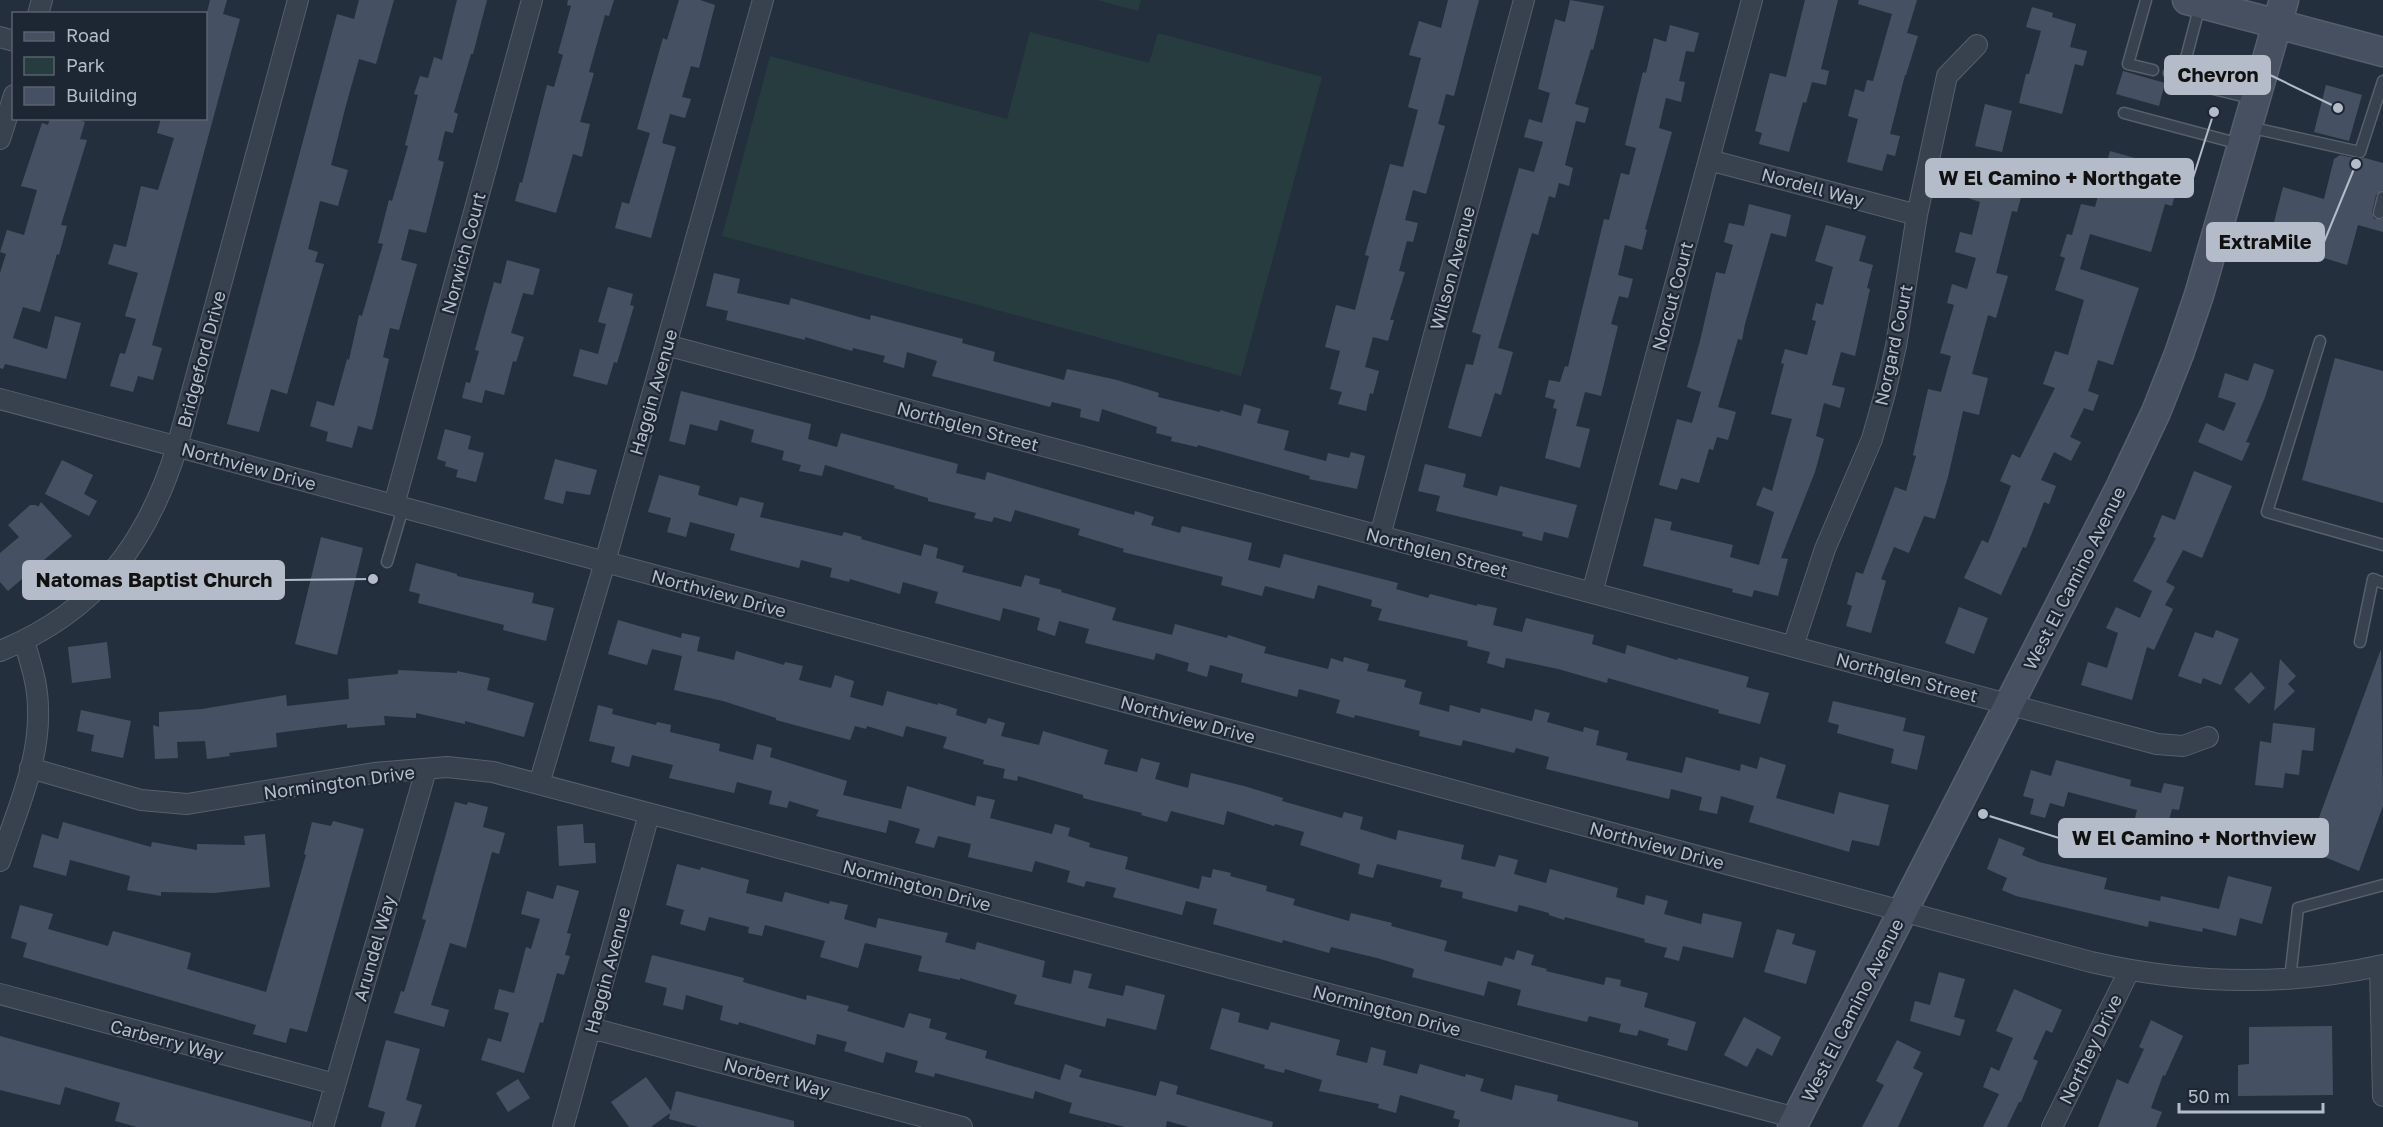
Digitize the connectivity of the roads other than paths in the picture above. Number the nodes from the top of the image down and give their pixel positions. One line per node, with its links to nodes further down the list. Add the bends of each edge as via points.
1 (298, 0): 27 (street, Bridgeford Drive)
2 (532, 0): 28 (street, Norwich Court)
3 (763, 0): 25 (street, Haggin Avenue)
4 (1524, 0): 29 (street, Wilson Avenue)
5 (1752, 0): 20 (street, Norcut Court)
6 (2146, 0): 11 (lane, via 2128,64)
7 (2194, 2): 8 (main road); 13 (lane)
8 (2281, 12): 10 (main road); 15 (main road, West El Camino Avenue)
9 (1977, 45): 23 (street, Norgard Court, via 1947,76)
10 (2383, 52)
11 (2153, 70)
12 (2169, 73): 13 (lane)
13 (2182, 76): 15 (lane, via 2180,81)
14 (2383, 81): 18 (lane, via 2360,152)
15 (2255, 99): 18 (main road, West El Camino Avenue)
16 (12, 101): 19 (street)
17 (2124, 114): 18 (lane)
18 (2245, 136): 39 (main road, West El Camino Avenue, via 2199,295 2156,412)
19 (0, 140)
20 (1709, 160): 23 (street, Nordell Way); 34 (street, Norcut Court)
21 (2383, 196): 22 (lane)
22 (2379, 213)
23 (1917, 215): 37 (street, Norgard Court, via 1896,346 1872,439 1825,549)
24 (2320, 341): 30 (lane, via 2267,512)
25 (666, 345): 29 (street, Northglen Street); 32 (street, Haggin Avenue)
26 (0, 399): 27 (street, Northview Drive)
27 (177, 447): 28 (street, Northview Drive); 35 (street, Bridgeford Drive, via 155,508 123,560 80,604)
28 (399, 507): 31 (lane); 32 (street, Northview Drive)
29 (1380, 536): 34 (street, Northglen Street)
30 (2383, 544)
31 (387, 562)
32 (604, 562): 43 (street, Haggin Avenue); 47 (street, Northview Drive)
33 (2383, 583): 36 (lane, via 2373,579)
34 (1592, 593): 37 (street, Northglen Street)
35 (24, 641): 38 (street, Bridgeford Drive); 41 (street, via 38,706)
36 (2360, 642)
37 (1793, 646): 39 (street, Northglen Street)
38 (0, 651)
39 (2009, 705): 40 (street, Northglen Street, via 2157,744 2183,746); 47 (main road, West El Camino Avenue)
40 (2208, 737)
41 (30, 768): 42 (street, Normington Drive, via 141,800 187,804 374,773); 45 (street)
42 (426, 770): 43 (street, Normington Drive, via 447,767 493,772); 53 (street, Arundel Way)
43 (538, 784): 44 (street, Normington Drive)
44 (649, 814): 52 (street, Haggin Avenue); 55 (street, Normington Drive)
45 (0, 861)
46 (2383, 885): 50 (lane, via 2298,908)
47 (1902, 911): 49 (street, Northview Drive); 55 (main road, West El Camino Avenue)
48 (2382, 966): 50 (street, Northview Drive); 54 (street)
49 (2129, 971): 50 (street, Northview Drive, via 2210,980); 59 (street, Northey Drive)
50 (2290, 979)
51 (0, 994): 53 (street, Carberry Way)
52 (591, 1028): 57 (street, Haggin Avenue); 58 (street, Norbert Way)
53 (335, 1084): 56 (street, Arundel Way)
54 (2383, 1096)
55 (1794, 1123)
56 (323, 1127)
57 (563, 1127)
58 (962, 1127)
59 (2052, 1127)

